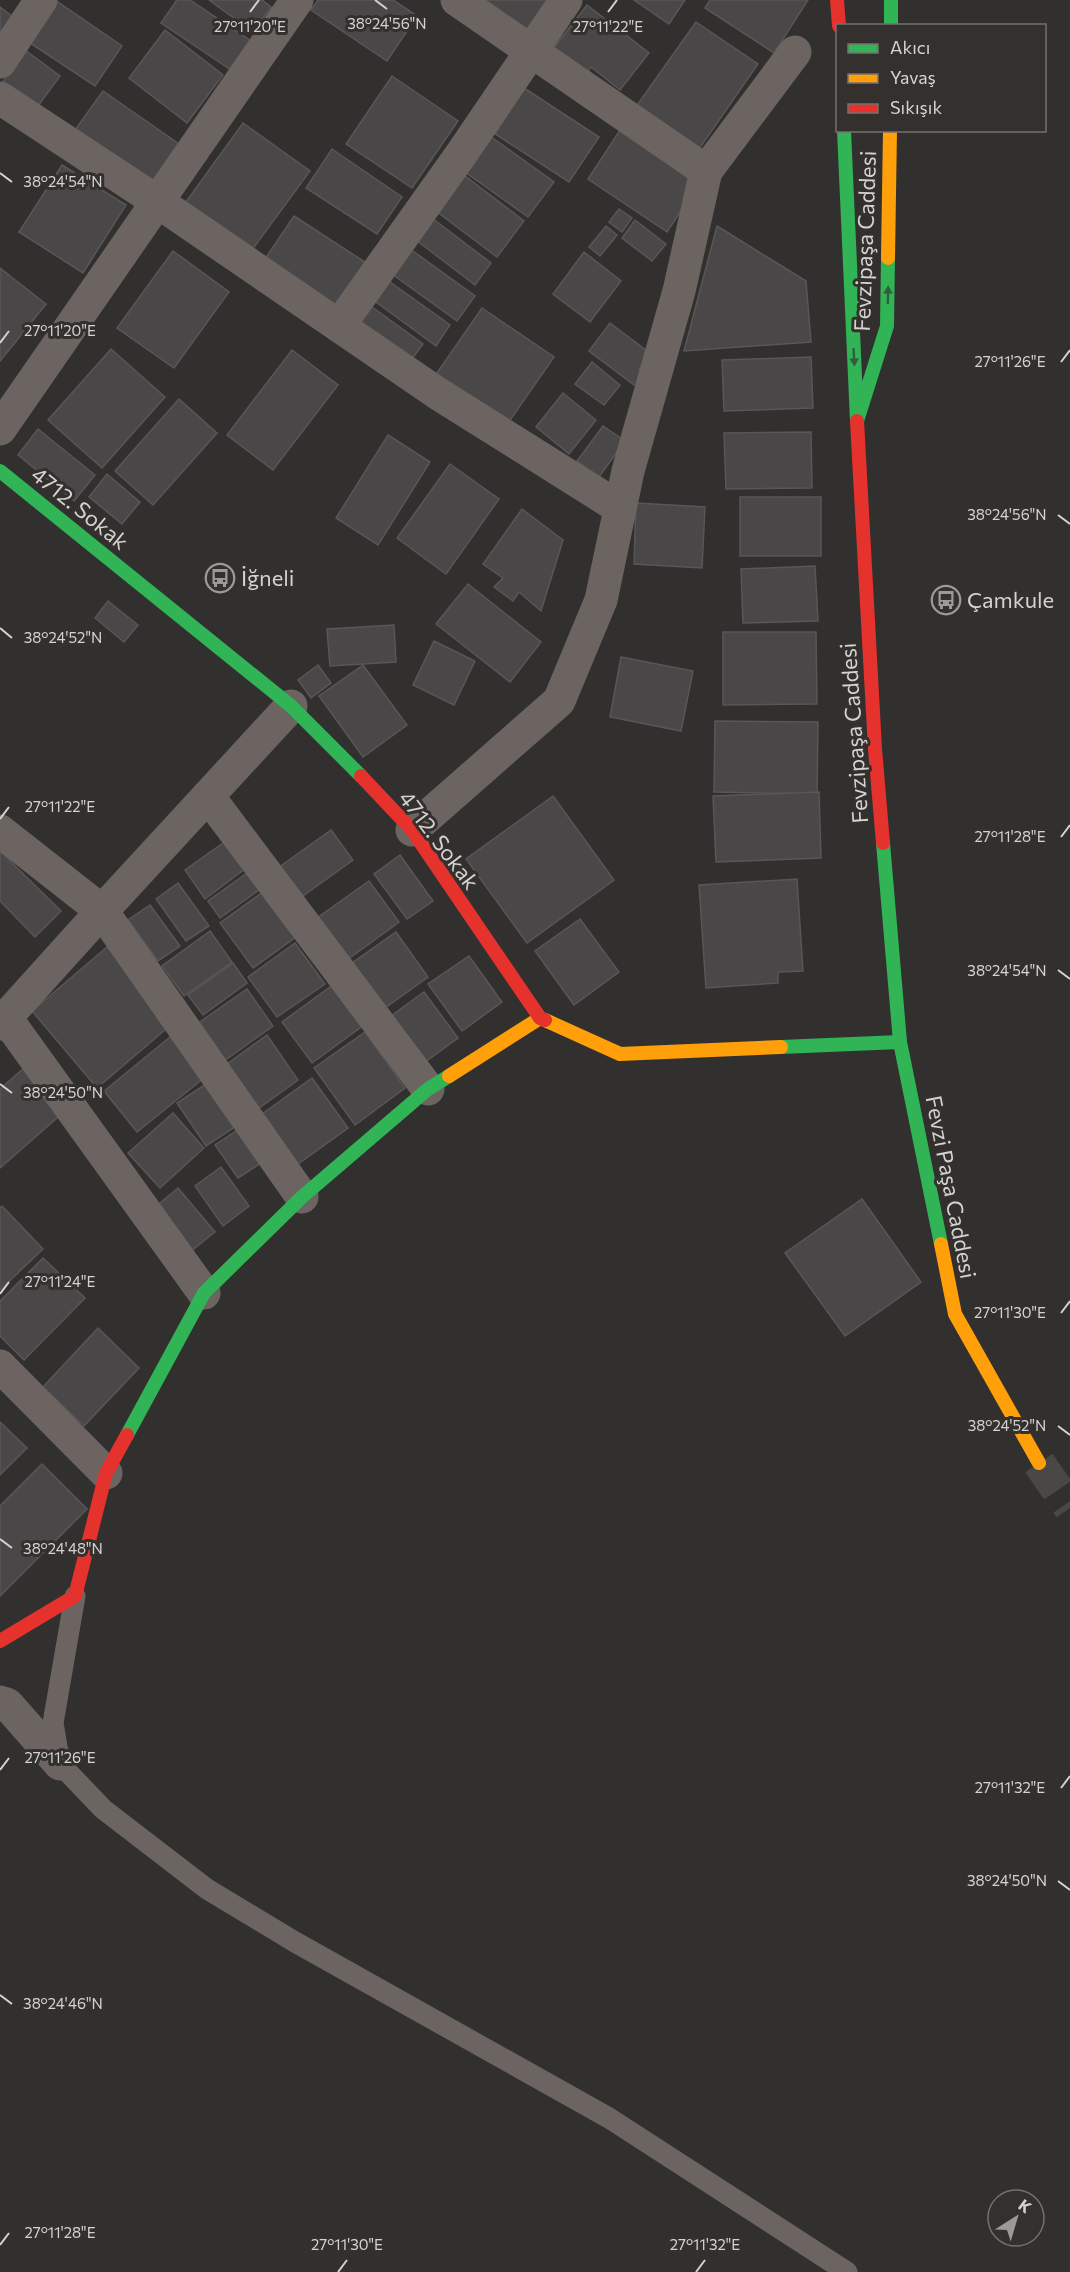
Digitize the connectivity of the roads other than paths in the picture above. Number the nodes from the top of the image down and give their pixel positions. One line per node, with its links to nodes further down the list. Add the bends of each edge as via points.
1 (41, 0): 11 (street)
2 (297, 0): 16 (street)
3 (457, 0): 9 (street)
4 (566, 0): 9 (street)
5 (837, 0): 7 (street)
6 (891, 0): 8 (street)
7 (839, 24)
8 (891, 24)
9 (533, 50): 15 (street); 17 (street)
10 (795, 52): 15 (street)
11 (0, 62)
12 (0, 98): 16 (street)
13 (844, 132): 18 (street, Fevzipaşa Caddesi, one-way to 18)
14 (890, 132): 18 (street, Fevzipaşa Caddesi, one-way to 14, via 887,326)
15 (706, 171): 21 (street, via 679,291)
16 (158, 202): 17 (street); 19 (street)
17 (339, 326): 21 (street)
18 (857, 421): 29 (street, Fevzipaşa Caddesi, via 875,750)
19 (0, 429)
20 (0, 471): 22 (street, 4712. Sokak)
21 (620, 508): 24 (street, via 601,600 559,701)
22 (291, 706): 23 (street); 24 (street, 4712. Sokak)
23 (208, 796): 26 (street); 30 (street)
24 (412, 830): 27 (street, 4712. Sokak)
25 (0, 831): 26 (street)
26 (102, 911): 28 (street); 31 (street)
27 (540, 1018): 29 (street, via 620,1054); 30 (street)
28 (3, 1021): 32 (street)
29 (900, 1042): 34 (street, Fevzi Paşa Caddesi, via 955,1314)
30 (428, 1089): 31 (street)
31 (302, 1197): 32 (street)
32 (204, 1293): 35 (street)
33 (0, 1366): 35 (street)
34 (1040, 1463)
35 (106, 1473): 36 (street)
36 (75, 1596): 37 (street); 39 (lane, via 53,1723)
37 (0, 1641)
38 (0, 1702): 39 (street, via 7,1704)
39 (60, 1764): 40 (lane, via 103,1809 207,1889 609,2118)
40 (847, 2272)

